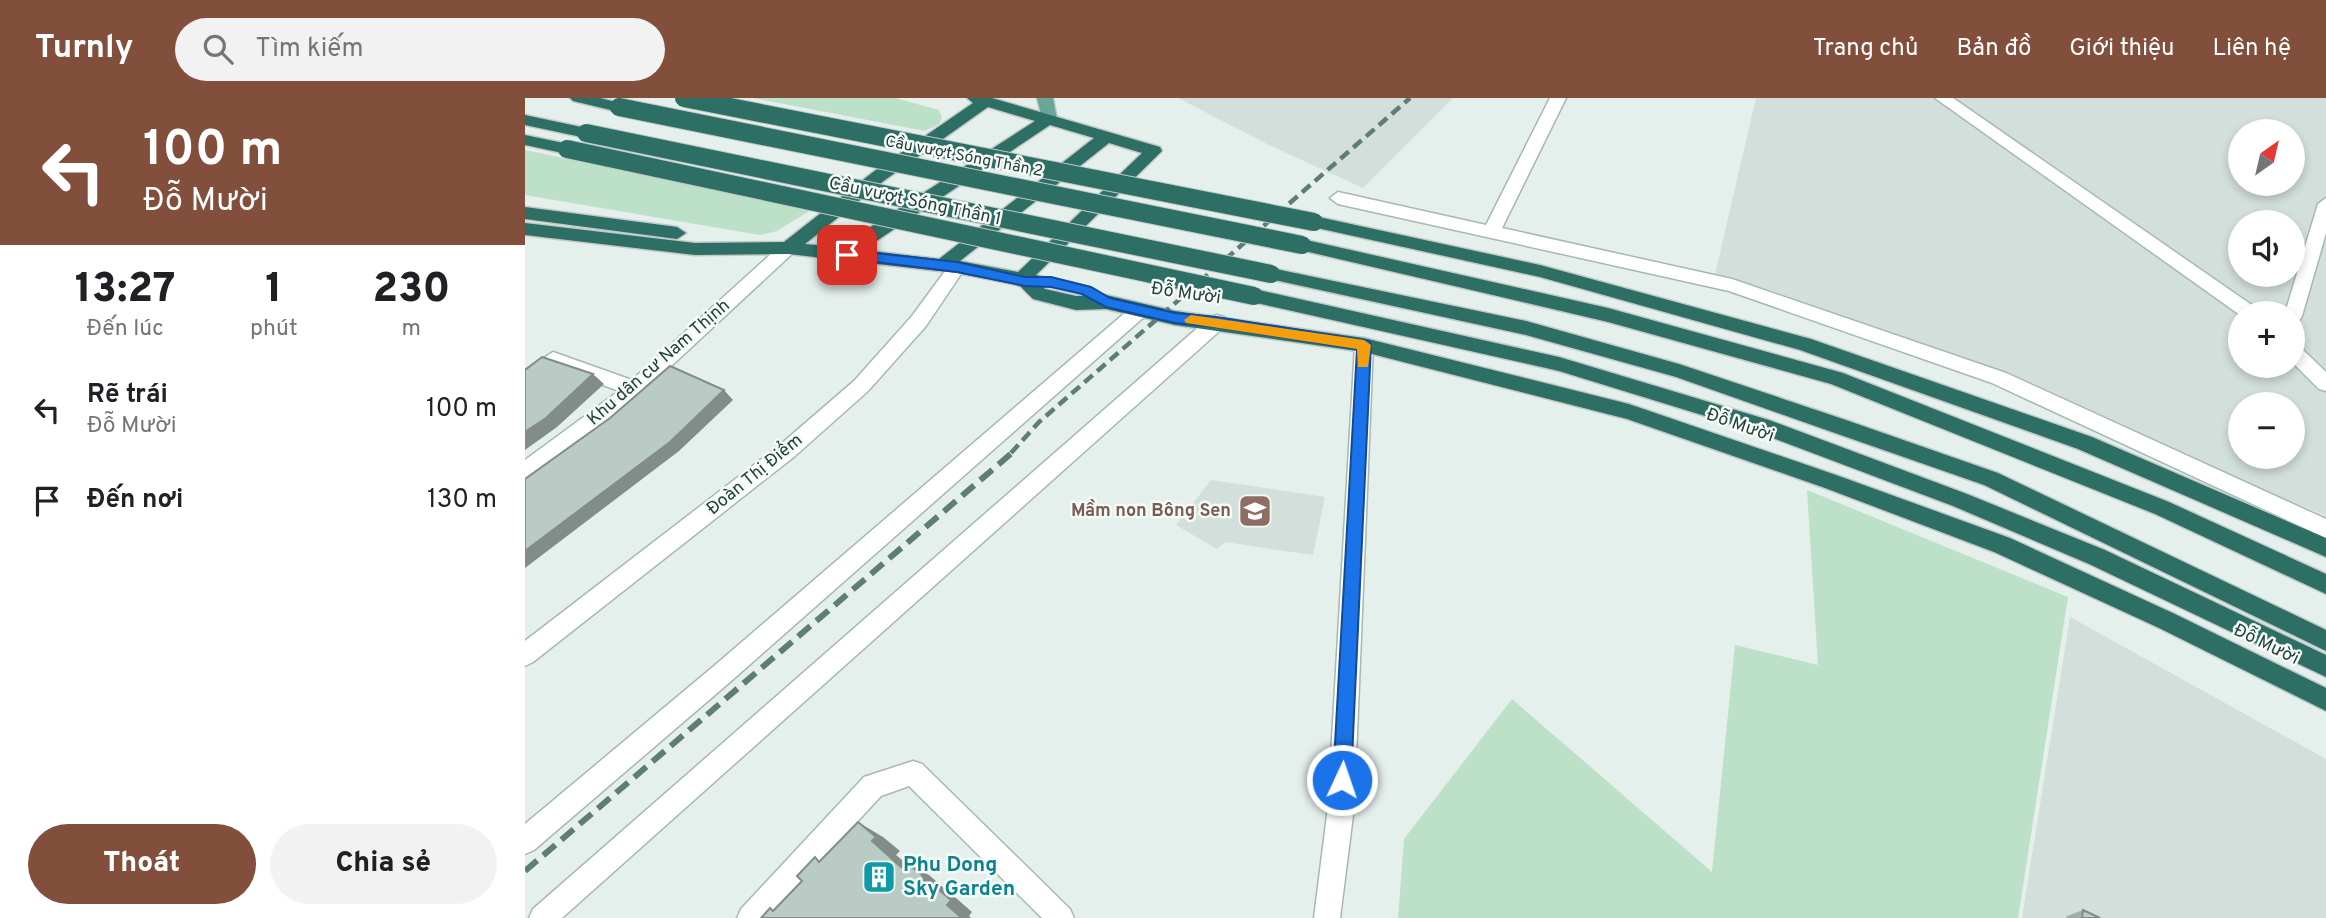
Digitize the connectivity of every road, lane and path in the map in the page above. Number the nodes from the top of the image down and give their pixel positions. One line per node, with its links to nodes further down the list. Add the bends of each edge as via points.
1 (578, 98): 35 (highway, Cầu vượt Sóng Thần 2, bridge, via 1302,245 1608,315 1836,378 2162,508)
2 (684, 98): 34 (highway, Cầu vượt Sóng Thần 2, bridge, via 1540,271 1804,344 2085,443)
3 (1045, 98): 7 (main road)
4 (1558, 98): 15 (street)
5 (1943, 98): 23 (street)
6 (982, 99): 7 (highway); 17 (highway)
7 (1049, 119): 9 (highway); 18 (highway, via 867,237)
8 (525, 120): 20 (highway, Cầu vượt Sóng Thần 1, bridge)
9 (1107, 136): 19 (highway); 21 (highway, via 1154,151)
10 (525, 140): 22 (highway, Cầu vượt Sóng Thần 1, bridge)
11 (1338, 198): 15 (street)
12 (2326, 204): 24 (street)
13 (525, 213): 16 (highway, via 707,237)
14 (525, 229): 16 (highway, Đỗ Mười, via 695,249)
15 (1492, 230): 33 (street, via 1732,285 1999,378)
16 (726, 247): 17 (highway, Đỗ Mười)
17 (788, 248): 18 (highway, Đỗ Mười); 31 (street, Khu dân cư Nam Thịnh)
18 (847, 255): 19 (highway, Đỗ Mười)
19 (950, 266): 21 (highway, Đỗ Mười); 37 (street, Đoàn Thị Điểm, via 919,321 861,386 788,450)
20 (1271, 274): 36 (highway, Đỗ Mười, via 1526,328 1679,371 1839,426 1991,479)
21 (1023, 281): 25 (highway, Đỗ Mười, via 1039,293 1076,303 1106,302)
22 (1254, 296): 38 (highway, Đỗ Mười, via 1559,364 1762,426 2097,557)
23 (2233, 301)
24 (2297, 301)
25 (1139, 311): 26 (highway, Đỗ Mười); 40 (street)
26 (1217, 322): 27 (highway, Đỗ Mười); 41 (street)
27 (1364, 345): 39 (highway, Đỗ Mười, via 1629,412 2002,545); 44 (street, via 1341,807)
28 (2305, 364): 30 (street)
29 (525, 380): 31 (street, via 553,359)
30 (2326, 384)
31 (635, 389): 32 (street, Khu dân cư Nam Thịnh)
32 (525, 471)
33 (2326, 529)
34 (2326, 548)
35 (2326, 584)
36 (2326, 641)
37 (525, 655)
38 (2326, 666)
39 (2326, 700)
40 (525, 841)
41 (542, 918)
42 (750, 918): 43 (street, via 873,786 913,774)
43 (1061, 918)
44 (1327, 918)

